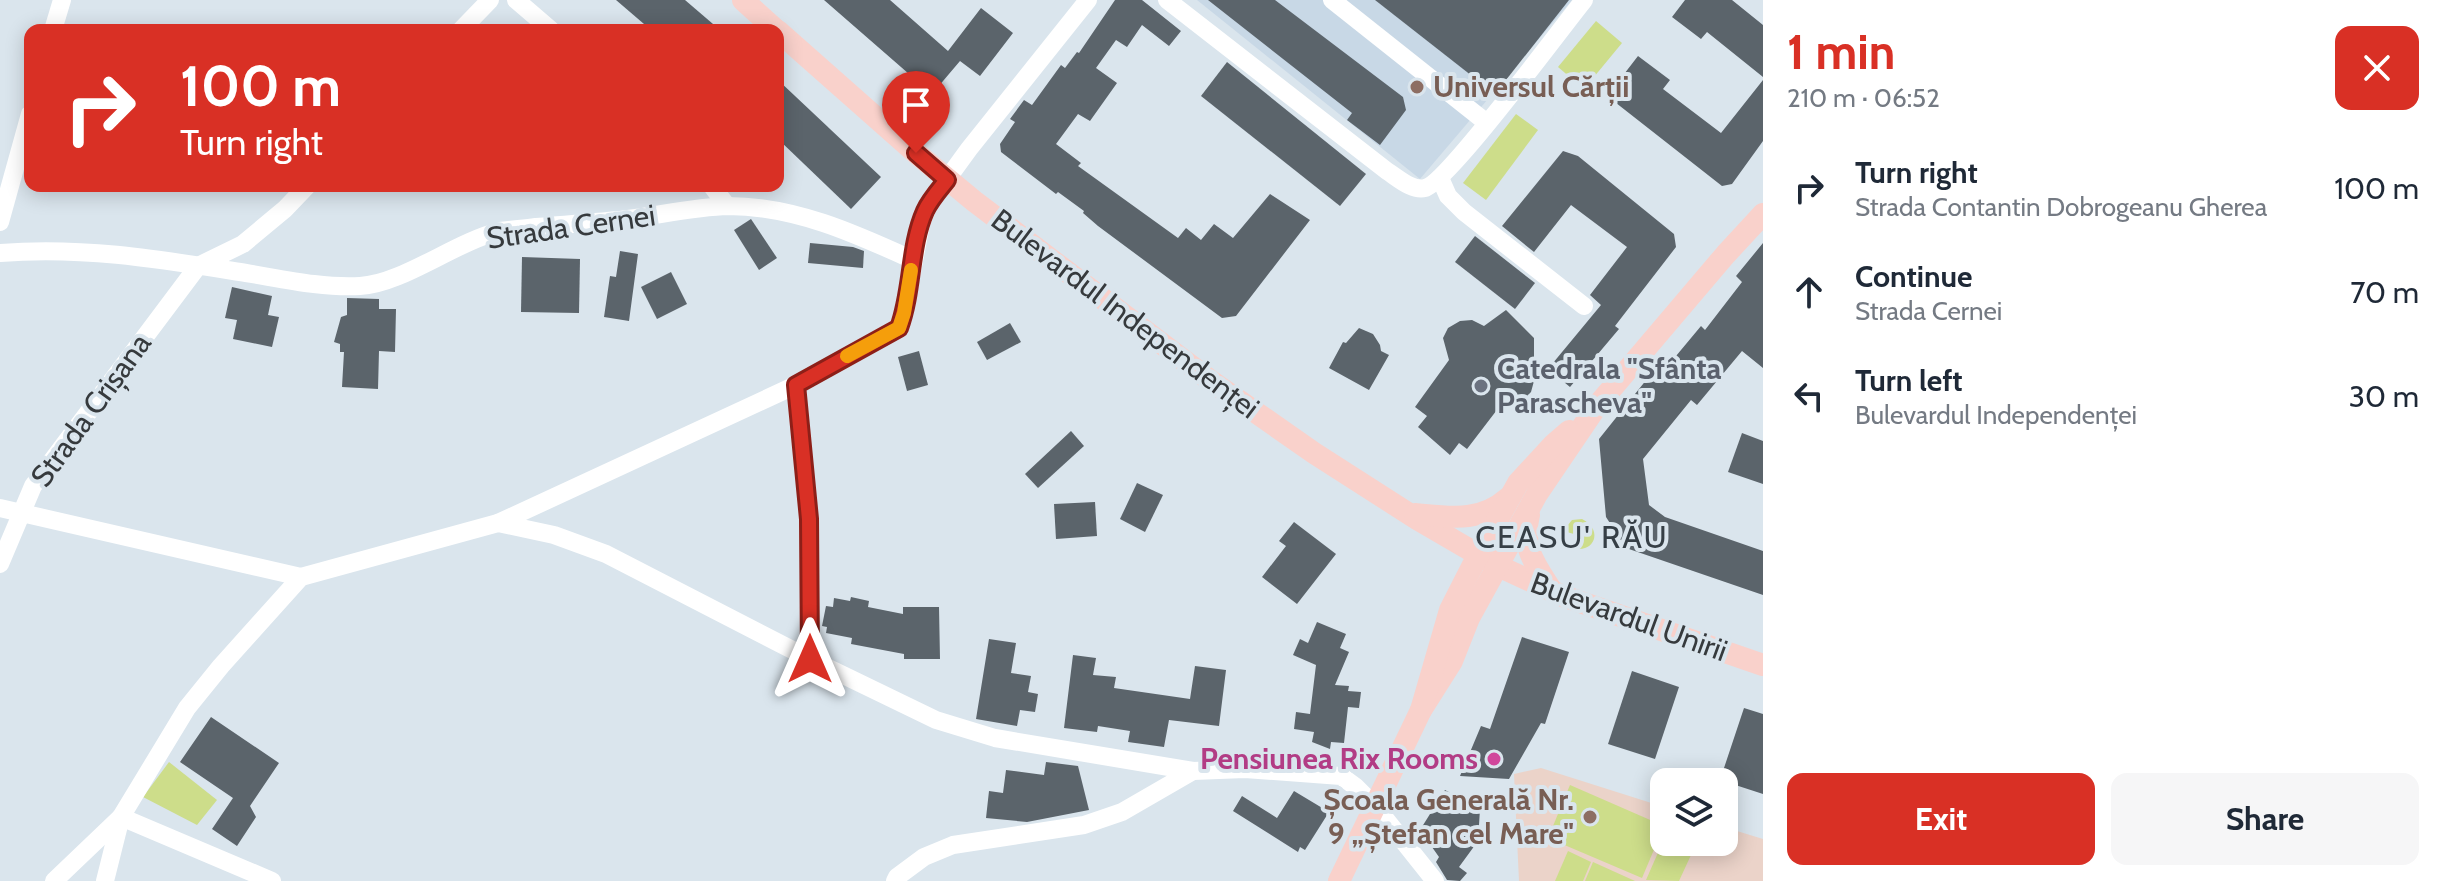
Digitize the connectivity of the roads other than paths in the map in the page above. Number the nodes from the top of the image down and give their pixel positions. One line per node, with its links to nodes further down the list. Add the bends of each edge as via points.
1 (62, 0): 9 (street)
2 (490, 0): 10 (street)
3 (516, 0): 11 (street)
4 (743, 0): 12 (main road, Bulevardul Independenței)
5 (1088, 0): 17 (street)
6 (1167, 0): 16 (street, via 1387,171 1415,188 1428,188)
7 (1332, 0): 14 (street)
8 (1584, 0): 14 (street)
9 (55, 24)
10 (467, 24)
11 (544, 24)
12 (769, 24)
13 (784, 37): 17 (main road, Bulevardul Independenței)
14 (1487, 123): 16 (street)
15 (24, 136): 22 (street)
16 (1440, 178): 26 (street, via 1464,212)
17 (947, 180): 24 (street, via 924,213); 31 (main road, Bulevardul Independenței, via 1211,381)
18 (301, 192): 25 (street, via 243,244)
19 (716, 192): 20 (street)
20 (727, 206): 24 (street, Strada Cernei, via 803,216); 25 (street, Strada Cernei, via 501,231 385,281 361,286)
21 (1763, 214): 28 (main road)
22 (0, 222)
23 (0, 253): 25 (street, Strada Cernei, via 84,251)
24 (913, 260): 27 (street, via 899,328)
25 (198, 266): 30 (street, Strada Crișana, via 33,486)
26 (1584, 306)
27 (796, 385): 32 (street); 37 (street, via 809,519)
28 (1523, 498): 31 (main road, via 1465,518); 33 (main road); 36 (main road, via 1530,556)
29 (0, 508): 30 (street)
30 (20, 512): 34 (street, Strada Crișana); 35 (street)
31 (1407, 513): 33 (main road, Bulevardul Independenței)
32 (498, 523): 35 (street); 37 (street, via 606,554)
33 (1487, 560): 36 (main road, Bulevardul Unirii); 40 (main road, via 1452,661 1421,710)
34 (0, 564)
35 (301, 577): 41 (street, via 187,708)
36 (1552, 591): 38 (main road, Bulevardul Unirii)
37 (810, 659): 39 (street, via 936,720 995,738)
38 (1763, 665)
39 (1193, 771): 40 (street, via 1341,776); 45 (street, via 1122,812 1084,825 953,845 924,857)
40 (1376, 807): 46 (main road); 47 (street)
41 (121, 817): 42 (street); 43 (street); 44 (street)
42 (54, 881)
43 (105, 881)
44 (272, 881)
45 (895, 881)
46 (1339, 881)
47 (1435, 881)

